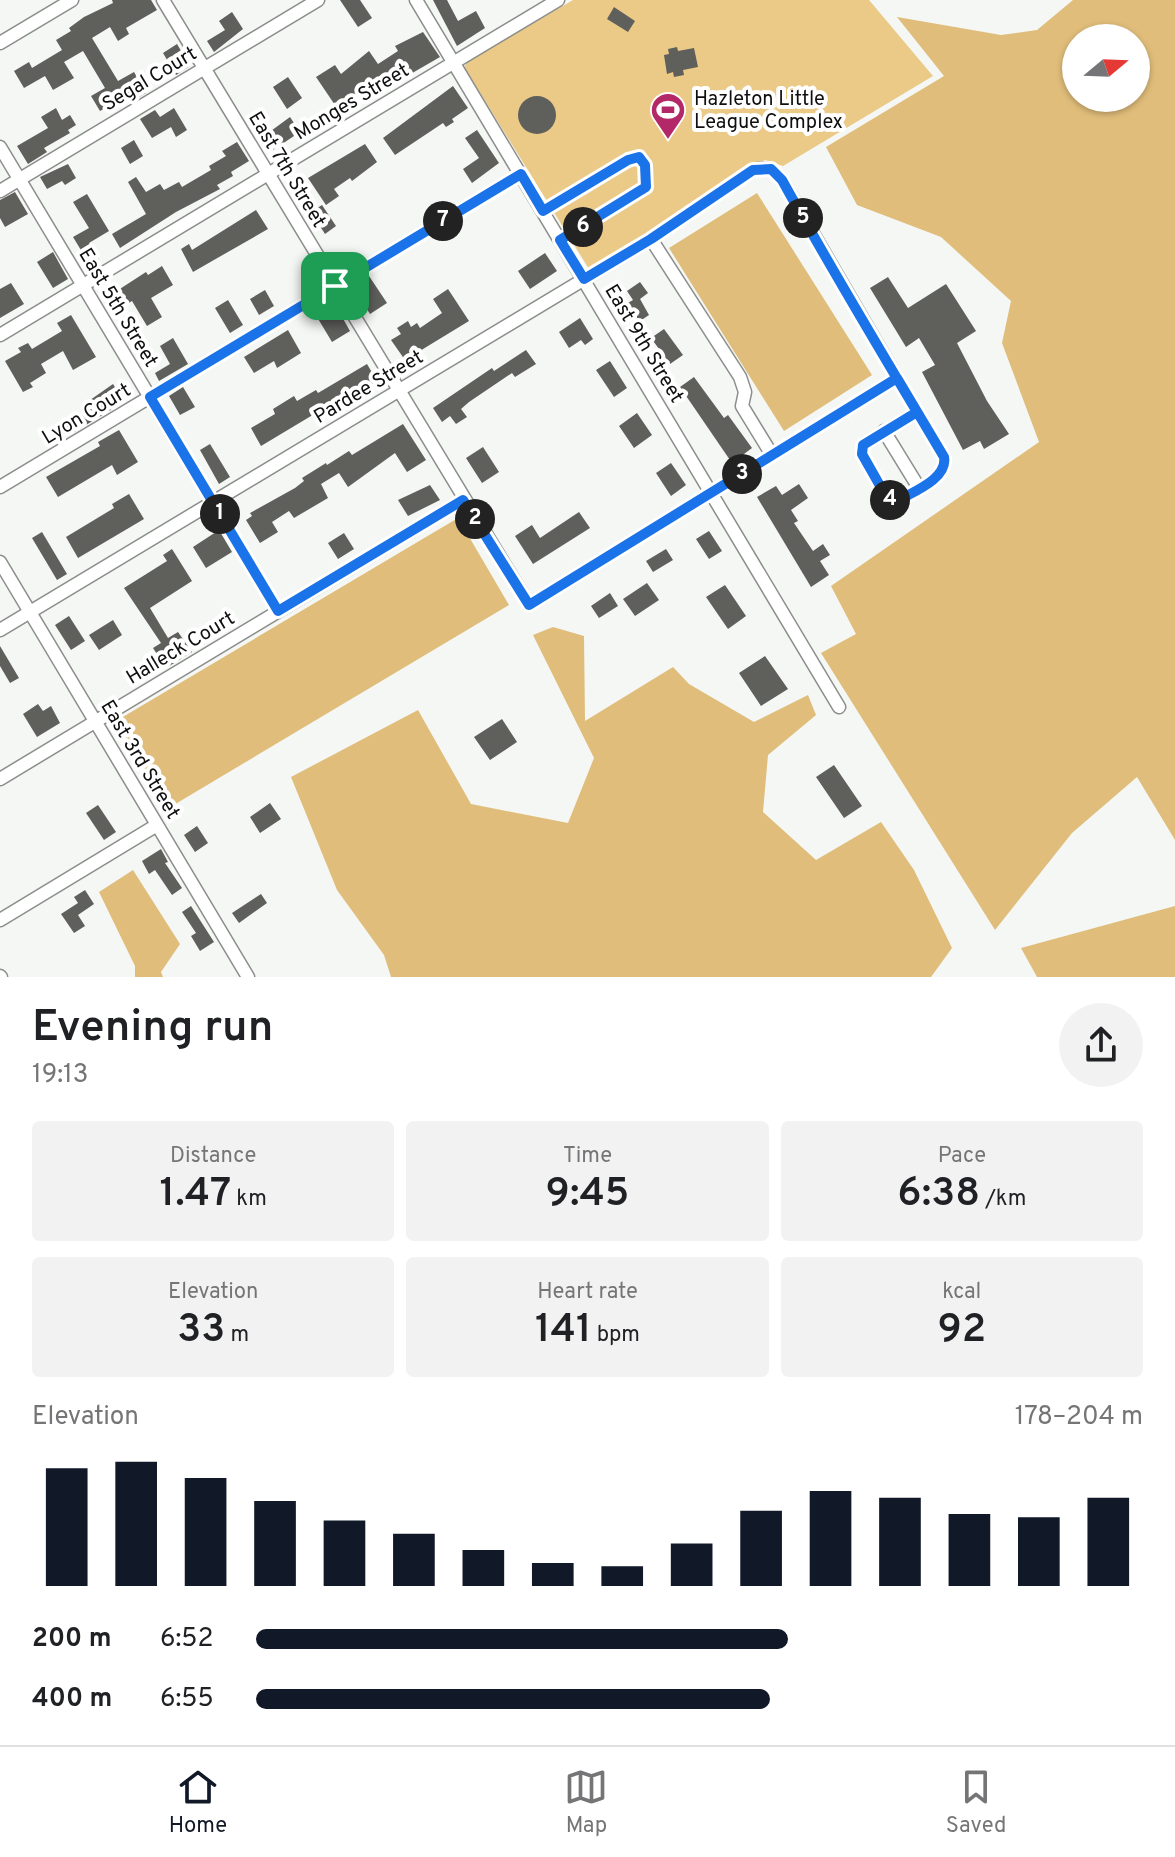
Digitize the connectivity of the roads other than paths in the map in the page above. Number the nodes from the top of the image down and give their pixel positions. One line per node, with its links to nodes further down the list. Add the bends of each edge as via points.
1 (72, 0): 6 (street)
2 (163, 0): 8 (street, East 7th Street)
3 (318, 0): 8 (street, Segal Court)
4 (416, 0): 7 (street, East 9th Street)
5 (558, 0): 7 (street, Monges Street)
6 (0, 43)
7 (454, 63): 10 (street, East 9th Street); 11 (street, Monges Street)
8 (204, 68): 11 (street, East 7th Street); 12 (street, Segal Court)
9 (0, 147): 12 (street, East 5th Street)
10 (521, 174): 14 (street, East 9th Street); 19 (street, Lyon Court)
11 (268, 175): 18 (street, Monges Street); 19 (street, East 7th Street)
12 (20, 179): 13 (street, Segal Court); 18 (street, East 5th Street)
13 (0, 191)
14 (543, 211): 16 (street, East 9th Street); 16 (street, via 628,160 639,157 645,165 646,187)
15 (651, 239): 17 (street, Pardee Street); 21 (street, Pardee Street, via 753,170 771,169); 26 (street, via 740,377 745,415)
16 (560, 240): 17 (street, East 9th Street)
17 (584, 279): 22 (street, Pardee Street); 29 (street, East 9th Street)
18 (83, 285): 20 (street, Monges Street); 23 (street, East 5th Street)
19 (335, 286): 22 (street, East 7th Street); 23 (street, Lyon Court)
20 (0, 335)
21 (897, 378): 24 (street); 26 (street)
22 (398, 391): 30 (street, East 7th Street); 31 (street, Pardee Street)
23 (150, 397): 27 (street, Lyon Court); 31 (street, East 5th Street)
24 (917, 412): 25 (street); 28 (street, via 946,465)
25 (884, 431): 28 (street); 28 (street, via 863,445 862,454 887,498 899,500)
26 (772, 455): 29 (street)
27 (0, 487)
28 (919, 488)
29 (711, 493): 30 (street, East 7th Street, via 529,605); 36 (street, East 9th Street)
30 (463, 500): 33 (street, Halleck Court)
31 (213, 502): 33 (street, East 5th Street); 34 (street, Pardee Street)
32 (0, 562): 34 (street, East 3rd Street)
33 (278, 611): 37 (street, Halleck Court)
34 (30, 612): 35 (street, Pardee Street); 37 (street, East 3rd Street)
35 (0, 630)
36 (839, 707)
37 (95, 721): 38 (street, Halleck Court); 39 (street, East 3rd Street)
38 (0, 779)
39 (157, 825): 40 (street); 41 (street, East 3rd Street)
40 (0, 920)
41 (248, 977)

